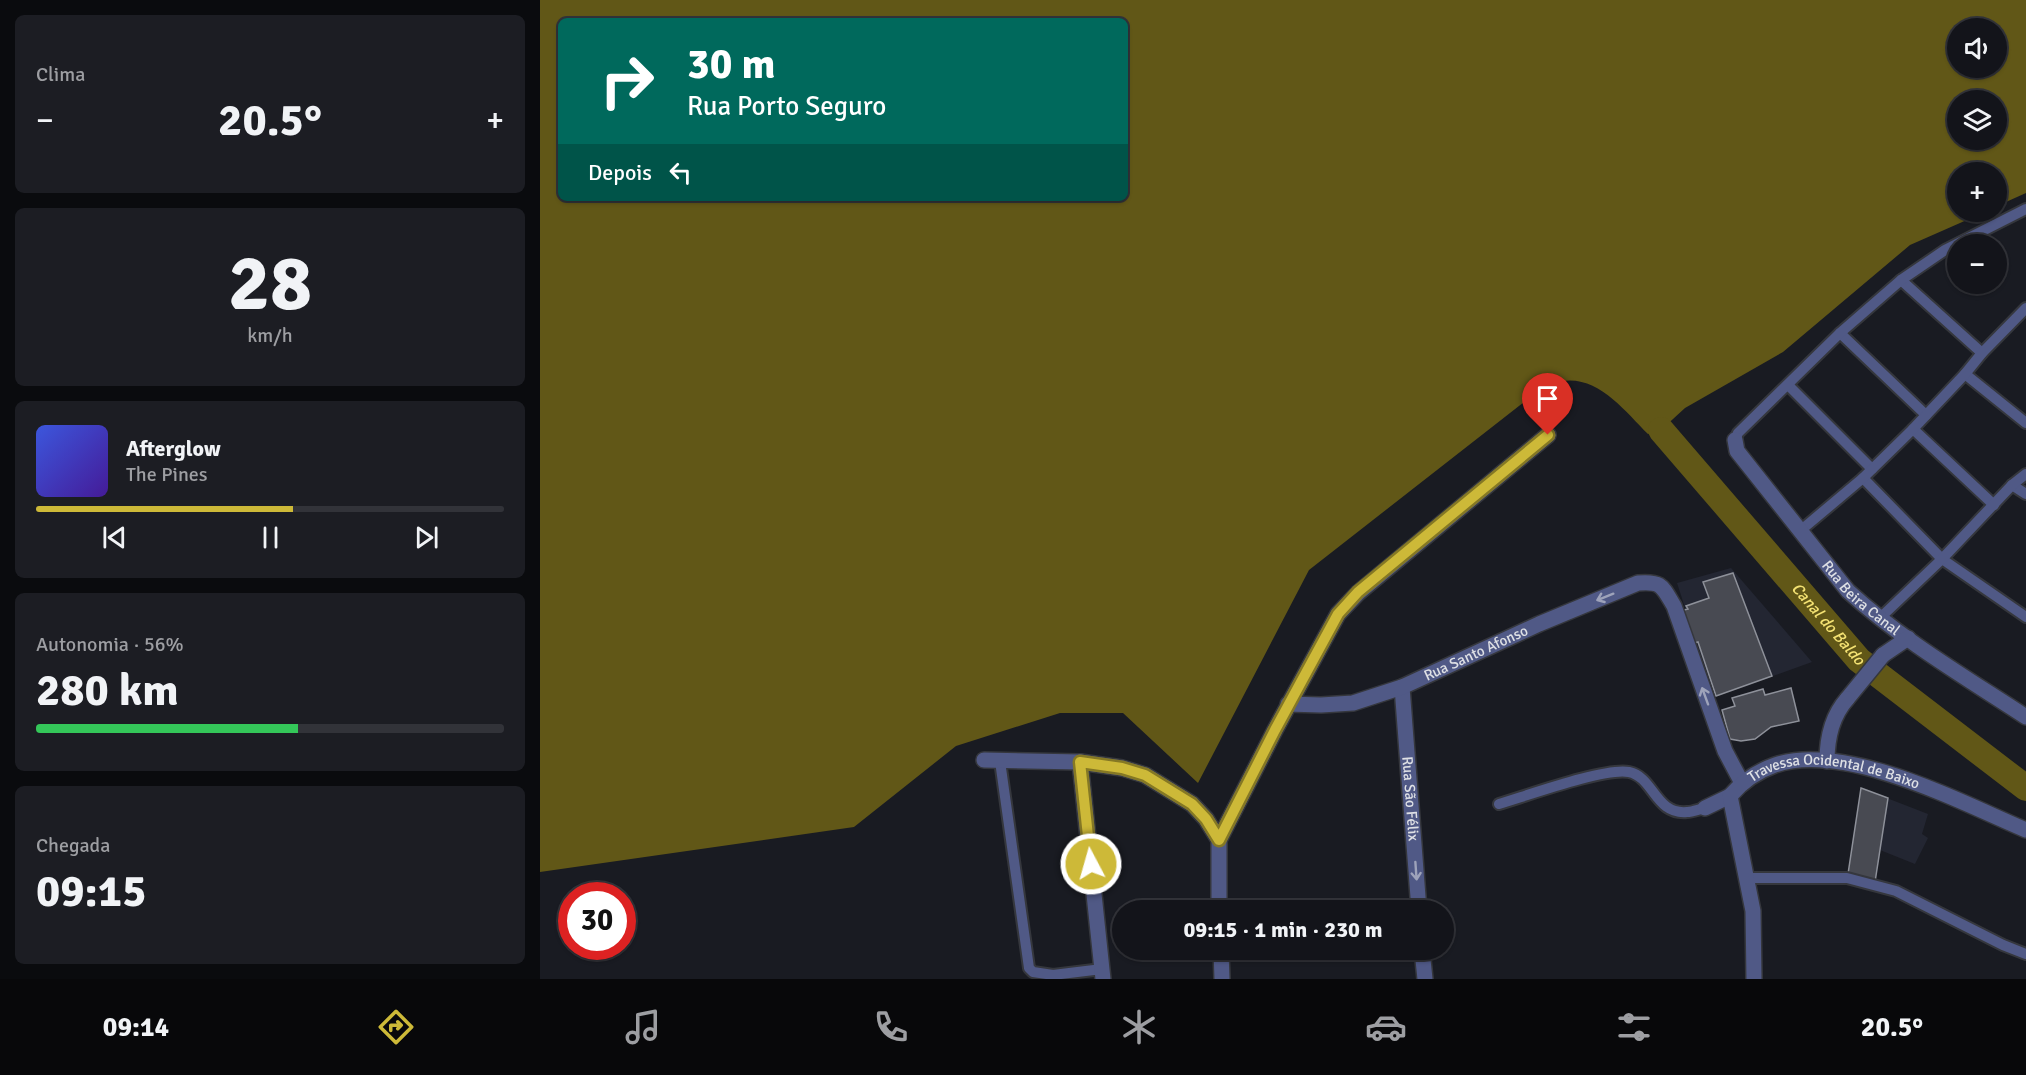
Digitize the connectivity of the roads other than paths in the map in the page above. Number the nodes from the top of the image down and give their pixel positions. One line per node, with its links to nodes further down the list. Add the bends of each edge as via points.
1 (2026, 209): 2 (lane, via 1945,250)
2 (1901, 280): 4 (lane); 5 (lane)
3 (2026, 308): 5 (lane)
4 (1840, 333): 7 (lane); 8 (lane)
5 (1982, 353): 6 (lane)
6 (1965, 374): 8 (lane); 9 (lane)
7 (1788, 385): 12 (lane); 13 (lane)
8 (1926, 415): 10 (lane)
9 (2026, 423)
10 (1913, 429): 13 (lane); 18 (lane)
11 (1548, 435): 26 (street, via 1348,603)
12 (1735, 440): 19 (street, Rua Beira Canal, via 1737,451)
13 (1872, 469): 15 (lane)
14 (2026, 474): 16 (lane)
15 (1863, 478): 19 (lane); 20 (lane)
16 (2012, 485): 17 (lane); 18 (lane)
17 (2026, 494)
18 (1994, 505): 20 (lane)
19 (1800, 531): 22 (street, Rua Beira Canal, via 1848,591)
20 (1942, 559): 22 (lane); 23 (lane)
21 (1660, 585): 25 (street, Rua Santo Afonso, one-way to 25, via 1638,583); 31 (street, Travessa Ocidental de Baixo, one-way to 21, via 1725,751 1674,606)
22 (1881, 617): 24 (street, Rua Beira Canal)
23 (2026, 617)
24 (1908, 638): 27 (street, Rua Beira Canal); 28 (street, via 1883,655 1838,709 1827,743)
25 (1402, 687): 26 (street, Rua Santo Afonso, via 1353,703); 39 (street, Rua São Félix, one-way to 39)
26 (1288, 704): 36 (street)
27 (2026, 717)
28 (1827, 760): 31 (street, Travessa Ocidental de Baixo, via 1775,765); 35 (street, Travessa Ocidental de Baixo, via 1923,786)
29 (992, 761): 30 (street); 43 (lane, via 1029,968 1053,975)
30 (1080, 762): 36 (street, via 1145,775 1192,804); 43 (street)
31 (1742, 783): 32 (street)
32 (1730, 796): 34 (street); 37 (street)
33 (1499, 804): 34 (lane, via 1620,771 1632,772 1661,804 1673,810 1686,813)
34 (1705, 808)
35 (2026, 830)
36 (1219, 840): 38 (street)
37 (1748, 878): 40 (lane, via 1847,878 1896,891); 46 (street, via 1753,911)
38 (1220, 900)
39 (1418, 900)
40 (2026, 954)
41 (1221, 960): 44 (street)
42 (1423, 960): 45 (street)
43 (1102, 974)
44 (1222, 979)
45 (1425, 979)
46 (1754, 979)

